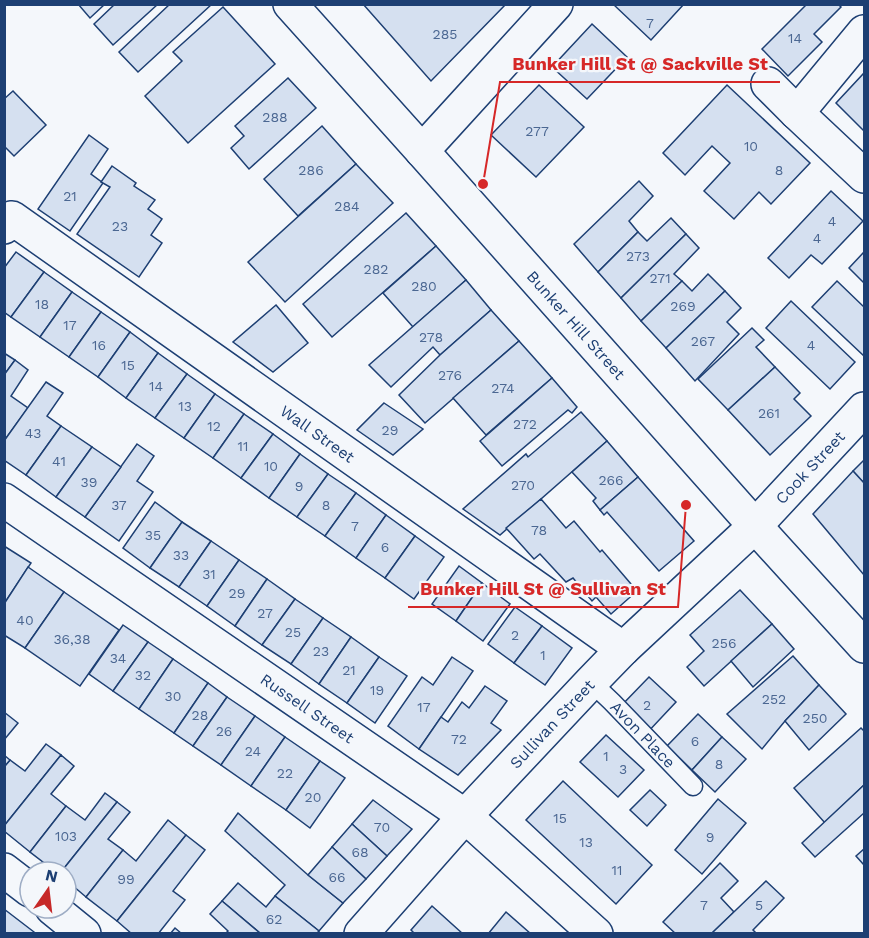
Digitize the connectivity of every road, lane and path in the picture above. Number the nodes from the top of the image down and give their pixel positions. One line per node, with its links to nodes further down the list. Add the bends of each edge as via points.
1 (290, 4): 6 (street, Bunker Hill Street)
2 (556, 4): 6 (street)
3 (864, 32): 5 (street)
4 (768, 84): 5 (street)
5 (797, 113): 7 (street)
6 (422, 151): 11 (street, Bunker Hill Street)
7 (864, 176)
8 (8, 222): 13 (street, Wall Street)
9 (864, 409): 11 (street, Cook Street)
10 (4, 500): 16 (street, Russell Street)
11 (755, 526): 12 (street, Bunker Hill Street); 13 (street, Sullivan Street)
12 (864, 646)
13 (623, 649): 14 (street, Sullivan Street)
14 (591, 682): 15 (lane, Avon Place); 16 (street, Sullivan Street)
15 (693, 786)
16 (465, 816): 21 (street, Sullivan Street); 22 (street, Russell Street)
17 (4, 870): 18 (street)
18 (18, 881)
19 (67, 920): 20 (street)
20 (84, 933)
21 (361, 933)
22 (596, 933)

